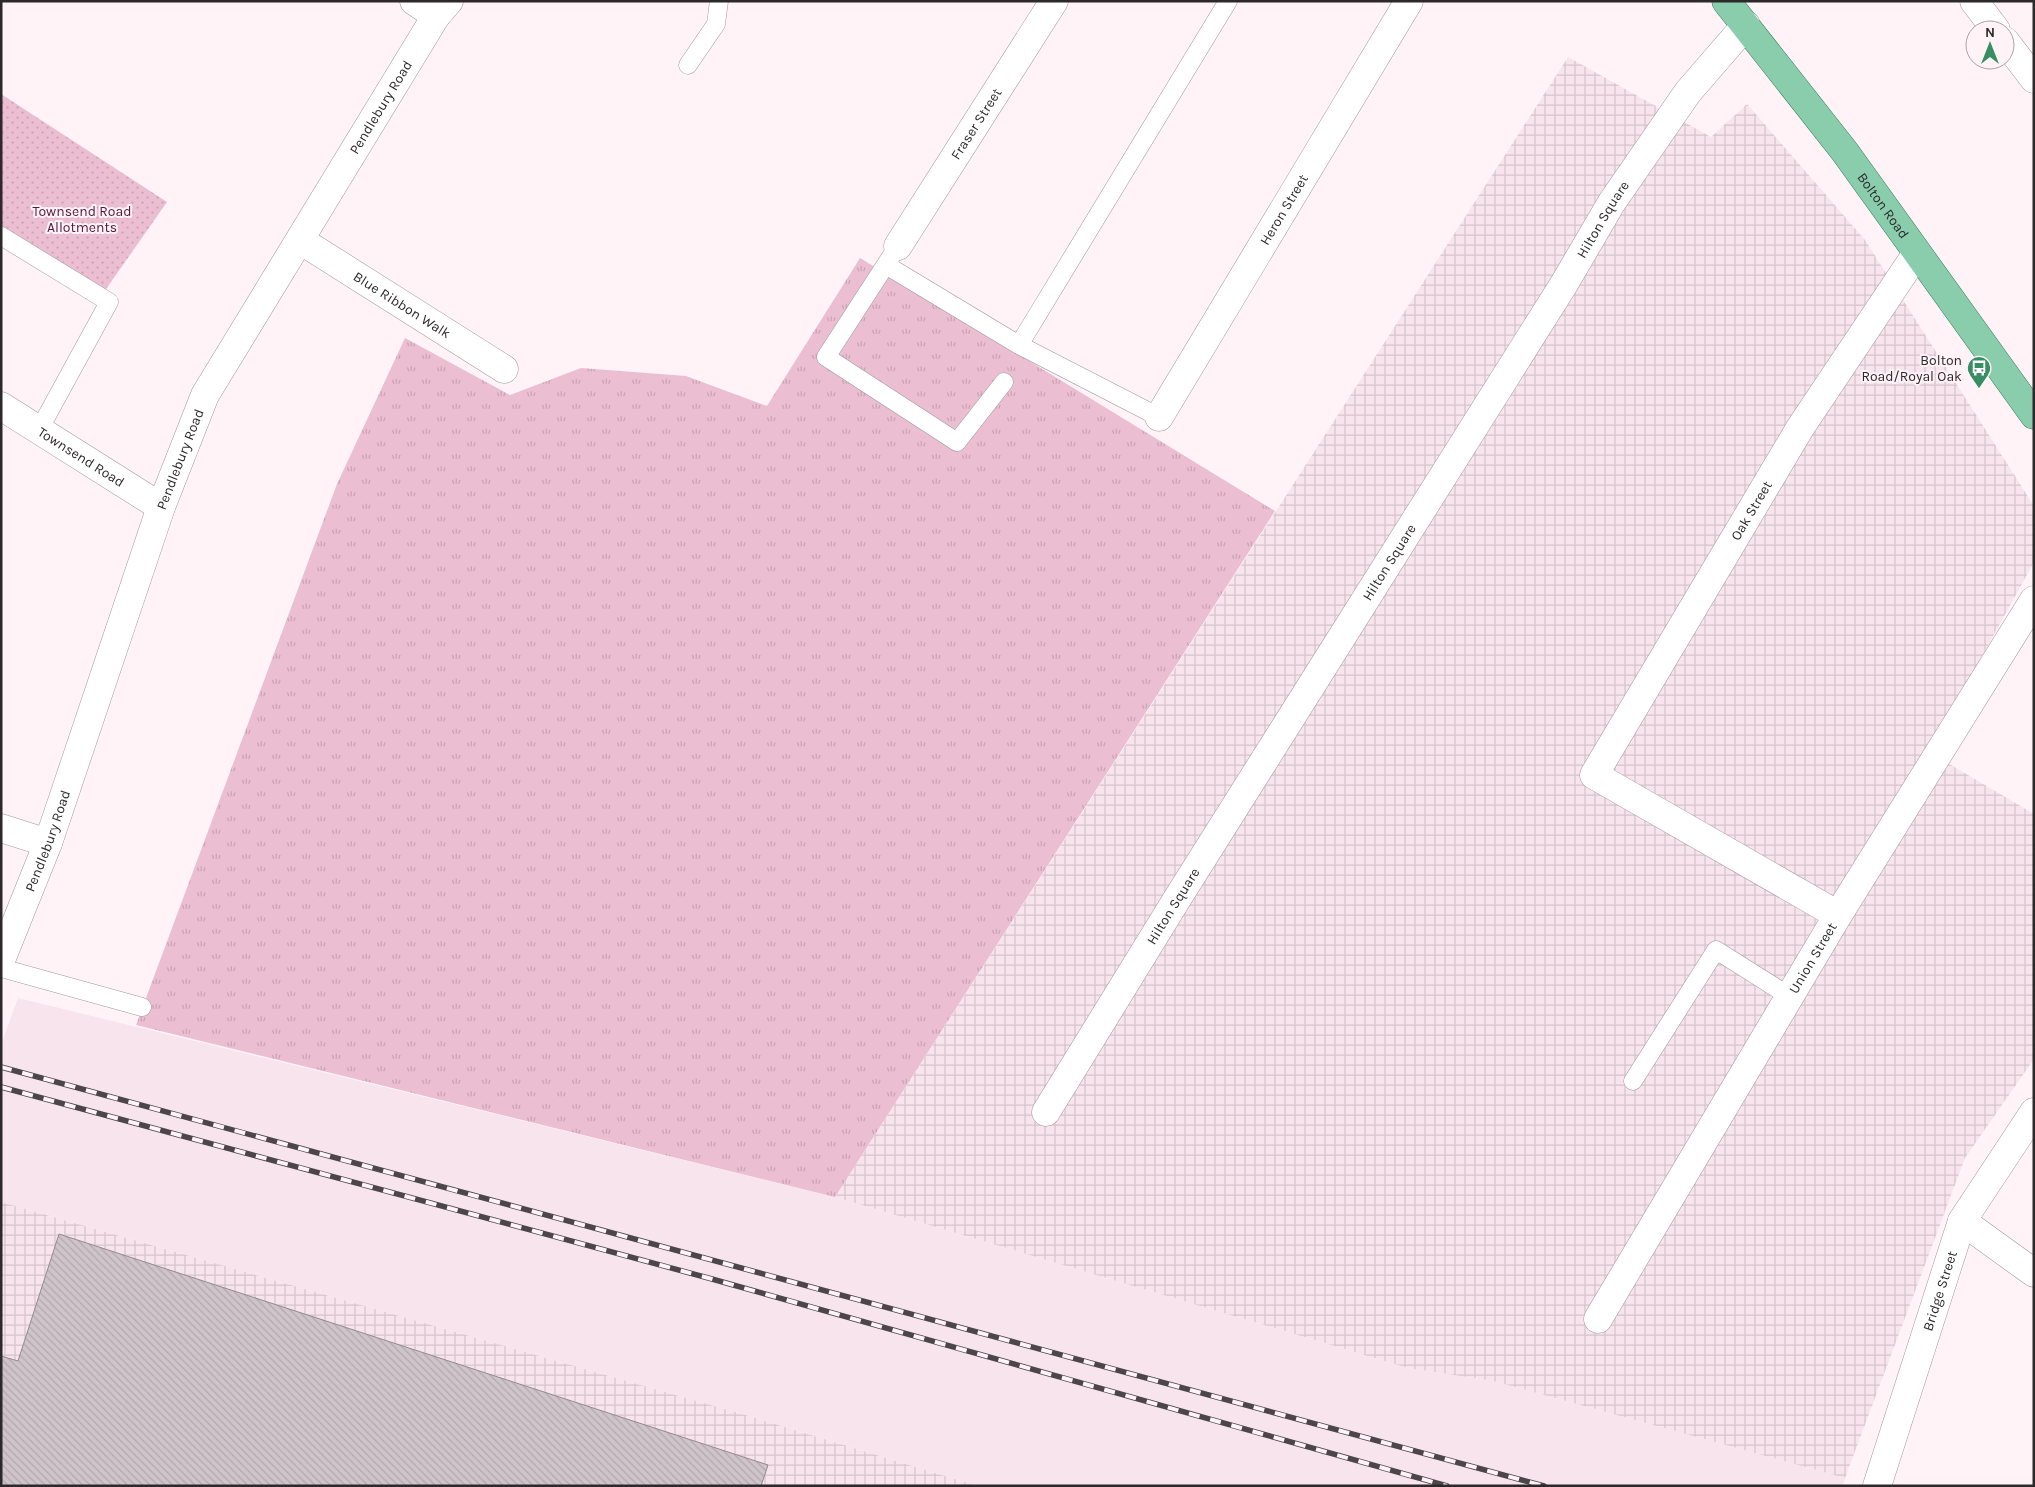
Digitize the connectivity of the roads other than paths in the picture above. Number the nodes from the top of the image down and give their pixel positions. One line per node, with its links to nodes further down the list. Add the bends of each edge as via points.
1 (414, 1): 8 (street)
2 (719, 1): 12 (lane, via 716,24)
3 (1054, 1): 17 (street, Fraser Street)
4 (1228, 1): 18 (lane)
5 (1409, 1): 23 (street, Heron Street)
6 (1726, 1): 10 (main road, Bolton Road)
7 (1974, 1): 9 (street)
8 (443, 9): 15 (street, Pendlebury Road)
9 (1988, 20)
10 (1746, 25): 16 (main road, Bolton Road, via 1846,152); 35 (street, Hilton Square, via 1688,92 1612,202 1564,284)
11 (2015, 54): 13 (street)
12 (688, 65)
13 (2034, 79)
14 (1, 236): 24 (lane, via 109,302)
15 (300, 240): 19 (street, Blue Ribbon Walk); 25 (street, Pendlebury Road, via 205,395)
16 (1918, 253): 22 (main road, Bolton Road); 29 (street, Oak Street, via 1800,428 1594,775)
17 (892, 256): 18 (lane); 20 (lane, via 826,357 957,442)
18 (1019, 345): 23 (lane)
19 (504, 369)
20 (1004, 382)
21 (1, 406): 24 (street, Townsend Road)
22 (2034, 415)
23 (1159, 418)
24 (39, 430): 25 (street, Townsend Road)
25 (160, 507): 28 (street, Pendlebury Road)
26 (2034, 600): 29 (street, Union Street)
27 (1, 828): 28 (street)
28 (48, 843): 30 (street, Pendlebury Road)
29 (1838, 915): 32 (street, Union Street)
30 (1, 960)
31 (1, 968): 33 (lane)
32 (1790, 996): 34 (lane, via 1716,950); 39 (street, Union Street)
33 (142, 1007)
34 (1633, 1081)
35 (1046, 1112)
36 (2034, 1112): 37 (street, Bridge Street)
37 (1962, 1221): 38 (street); 40 (street, Bridge Street)
38 (2034, 1273)
39 (1598, 1319)
40 (1877, 1486)

